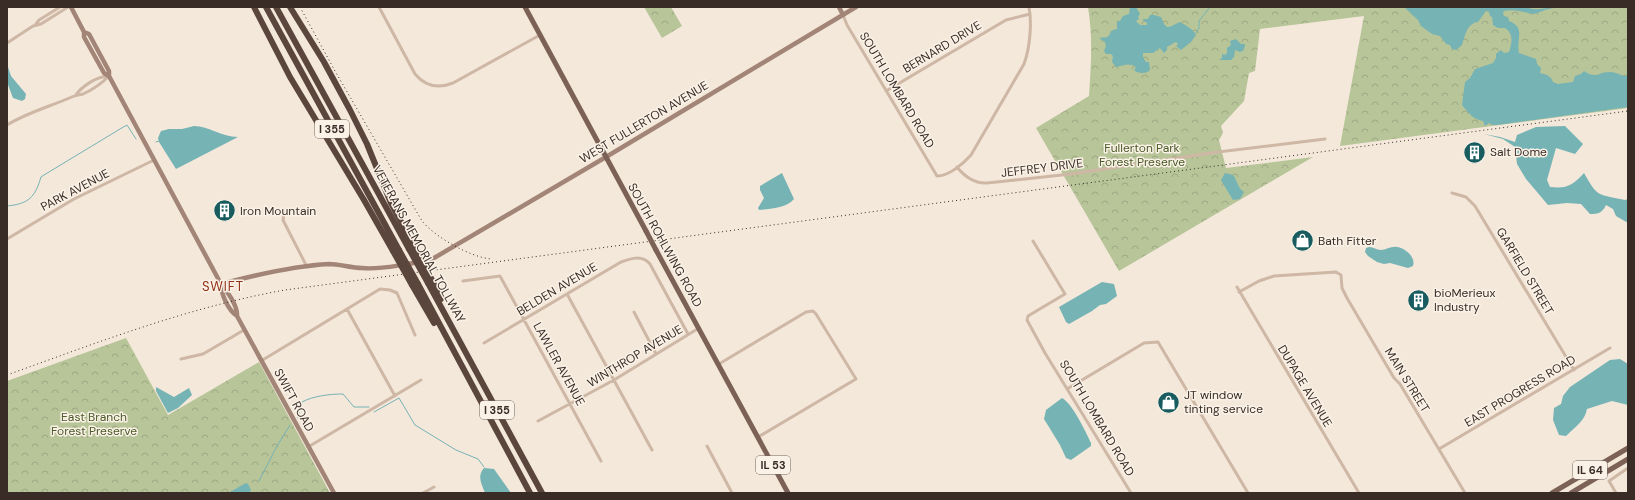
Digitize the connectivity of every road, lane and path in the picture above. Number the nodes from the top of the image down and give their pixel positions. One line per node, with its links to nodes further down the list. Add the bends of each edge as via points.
1 (60, 7): 15 (street)
2 (68, 7): 15 (street, via 41,24)
3 (71, 7): 18 (street, SWIFT ROAD, via 84,37 104,73)
4 (254, 7): 30 (highway, via 290,77)
5 (266, 7): 30 (highway, VETERANS MEMORIAL TOLLWAY / I 355)
6 (276, 7): 29 (highway, VETERANS MEMORIAL TOLLWAY / I 355)
7 (290, 7): 29 (highway, via 360,128)
8 (380, 7): 16 (street, via 415,74 431,86 453,83)
9 (525, 7): 16 (main road, SOUTH ROHLWING ROAD / IL 53)
10 (839, 7): 14 (street, SOUTH LOMBARD ROAD)
11 (856, 7): 14 (street, WEST FULLERTON AVENUE)
12 (1029, 7): 13 (street)
13 (1030, 14): 19 (street, BERNARD DRIVE, via 1006,20); 24 (street, via 1029,49 1024,64 975,148 967,159)
14 (843, 15): 19 (street, SOUTH LOMBARD ROAD); 22 (street, WEST FULLERTON AVENUE)
15 (36, 24): 17 (street)
16 (540, 35): 22 (main road, SOUTH ROHLWING ROAD / IL 53)
17 (7, 43)
18 (109, 76): 20 (street, via 82,94 29,113); 23 (street, SWIFT ROAD)
19 (886, 91): 24 (street, SOUTH LOMBARD ROAD, via 937,176 944,176)
20 (7, 125)
21 (1325, 139): 24 (street, JEFFREY DRIVE, via 987,184 970,178)
22 (606, 157): 31 (street, WEST FULLERTON AVENUE, via 427,260 368,268 331,264); 40 (main road, SOUTH ROHLWING ROAD / IL 53, bridge)
23 (154, 160): 27 (street, PARK AVENUE, via 74,199); 33 (street, SWIFT ROAD)
24 (956, 167)
25 (1452, 193): 50 (street, GARFIELD STREET, via 1466,197 1475,206)
26 (284, 210): 31 (street, via 283,220)
27 (7, 239)
28 (1033, 241): 53 (street, SOUTH LOMBARD ROAD, via 1065,294 1028,316 1027,320)
29 (412, 248): 70 (highway, VETERANS MEMORIAL TOLLWAY / I 355, bridge)
30 (396, 250): 69 (highway, VETERANS MEMORIAL TOLLWAY / I 355, bridge)
31 (307, 267): 33 (street, WEST FULLERTON AVENUE)
32 (463, 282): 39 (street, LAWLER AVENUE, via 500,276)
33 (221, 284): 41 (street, SWIFT ROAD, via 221,291)
34 (1237, 287): 35 (street, DUPAGE AVENUE)
35 (1239, 292): 62 (street, MAIN STREET, via 1274,276 1336,272 1341,275 1342,288 1347,298); 75 (street, DUPAGE AVENUE)
36 (567, 294): 39 (street, BELDEN AVENUE); 42 (street, BELDEN AVENUE, via 621,262 642,258 650,264); 52 (street)
37 (347, 309): 43 (street, via 378,290 390,290 397,293); 48 (street); 54 (street)
38 (634, 312): 46 (street)
39 (524, 319): 44 (street, BELDEN AVENUE); 55 (street, LAWLER AVENUE)
40 (699, 328): 42 (street, WINTHROP AVENUE); 49 (main road, SOUTH ROHLWING ROAD / IL 53)
41 (244, 330): 47 (street, via 203,354); 48 (street, SWIFT ROAD)
42 (688, 334): 46 (street, WINTHROP AVENUE)
43 (416, 335)
44 (484, 343)
45 (1610, 348): 50 (street, EAST PROGRESS ROAD)
46 (656, 354): 52 (street, WINTHROP AVENUE)
47 (181, 360)
48 (261, 361): 59 (street, SWIFT ROAD)
49 (718, 364): 57 (main road, SOUTH ROHLWING ROAD / IL 53); 57 (street, via 806,312 813,311 856,379)
50 (1574, 370): 62 (street, EAST PROGRESS ROAD)
51 (420, 380): 54 (street)
52 (614, 380): 55 (street, WINTHROP AVENUE); 61 (street)
53 (1067, 389): 73 (street, SOUTH LOMBARD ROAD); 74 (street, via 1144,343 1158,342)
54 (395, 396): 59 (street)
55 (571, 405): 56 (street, WINTHROP AVENUE); 64 (street, LAWLER AVENUE)
56 (538, 421)
57 (758, 437): 72 (main road, SOUTH ROHLWING ROAD / IL 53)
58 (707, 446): 71 (street)
59 (308, 447): 67 (street, SWIFT ROAD)
60 (1628, 448): 77 (main road, IL 64)
61 (652, 450)
62 (1439, 450): 76 (street, MAIN STREET)
63 (1628, 459): 78 (main road, IL 64)
64 (601, 460)
65 (1628, 468): 79 (street, via 1609,481)
66 (434, 487): 68 (street)
67 (334, 493)
68 (423, 493)
69 (530, 493)
70 (542, 493)
71 (732, 493)
72 (788, 493)
73 (1131, 493)
74 (1248, 493)
75 (1359, 493)
76 (1465, 493)
77 (1552, 493)
78 (1571, 493)
79 (1616, 493)

